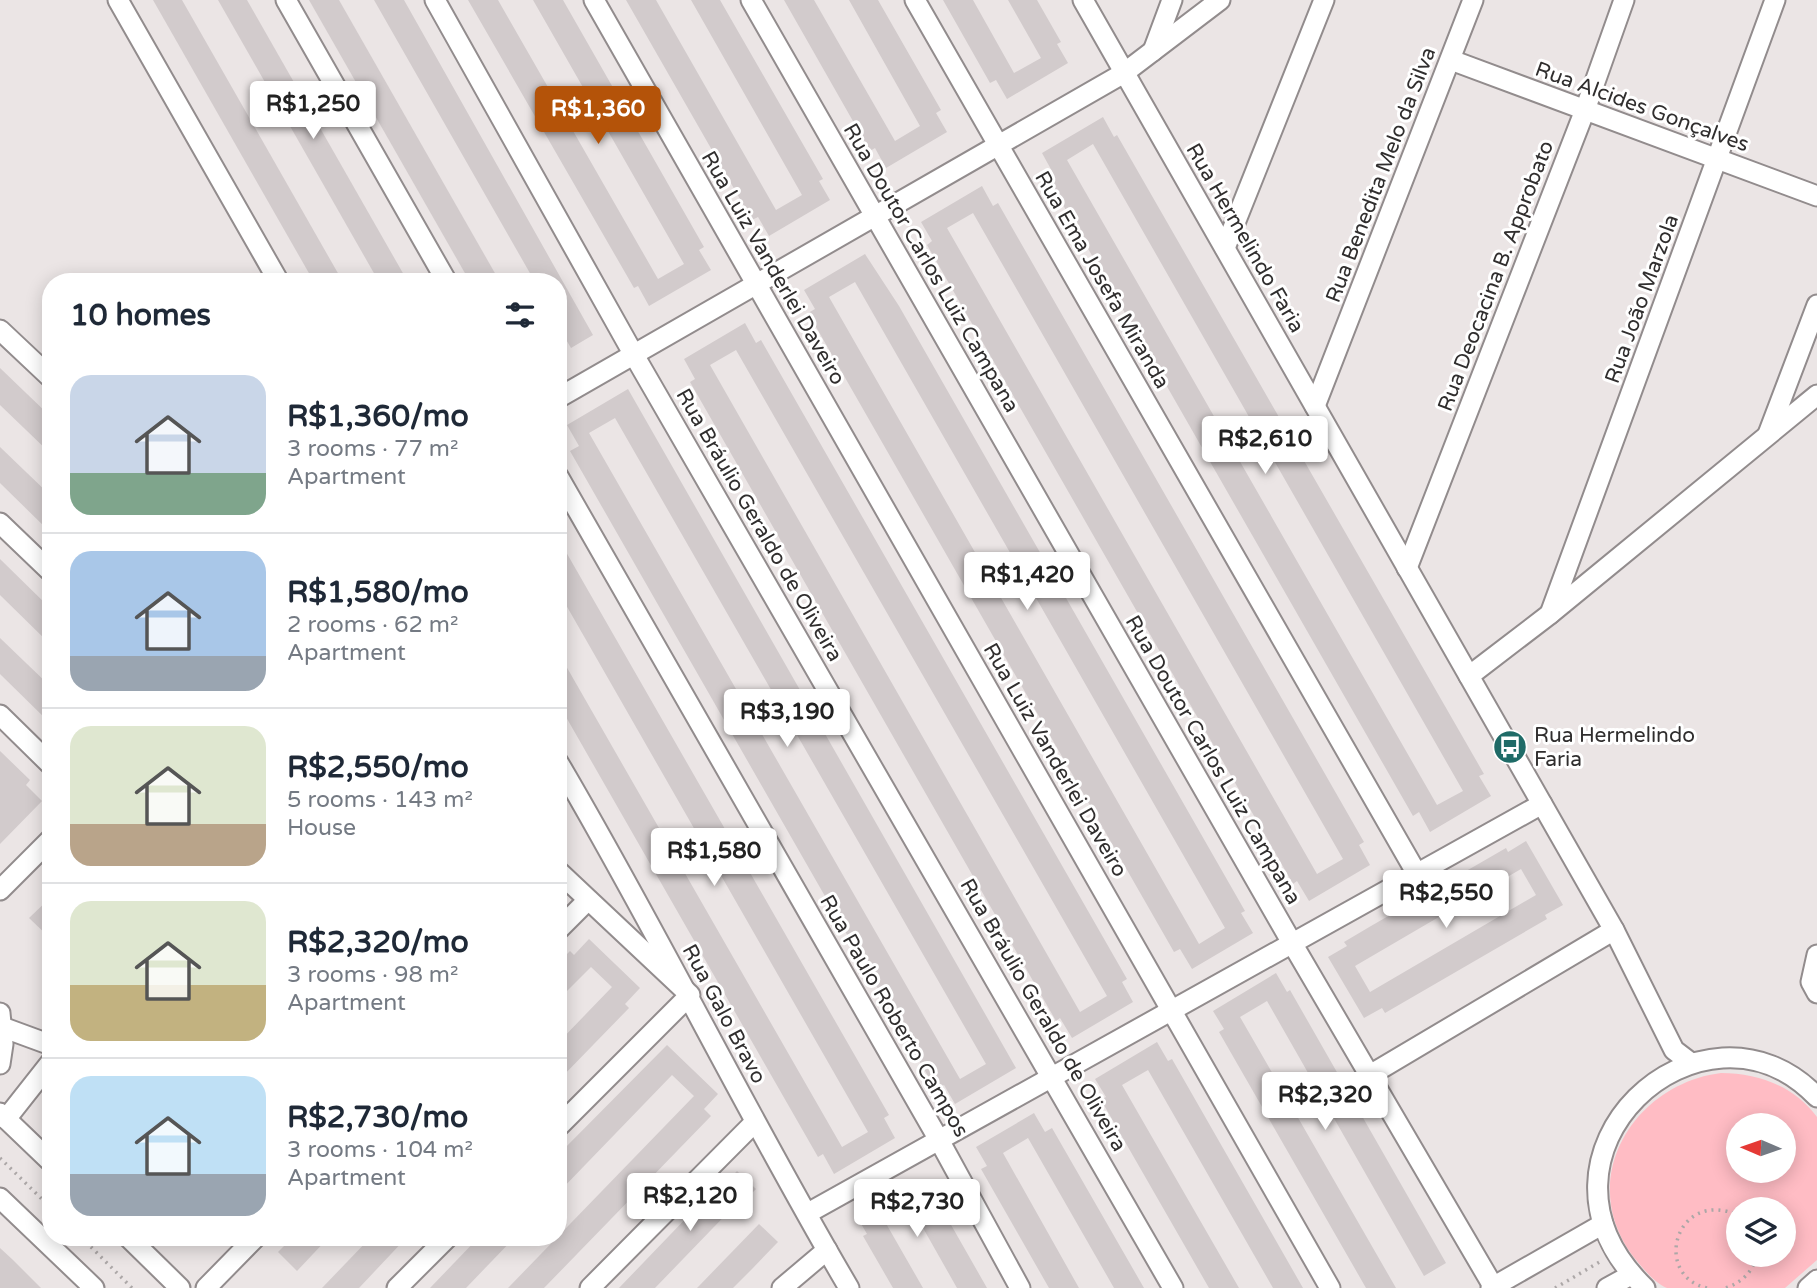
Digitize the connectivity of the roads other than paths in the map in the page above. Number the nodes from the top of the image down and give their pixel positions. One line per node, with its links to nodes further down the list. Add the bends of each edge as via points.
1 (118, 0): 23 (street)
2 (286, 0): 24 (street)
3 (435, 0): 28 (street, Rua Bráulio Geraldo de Oliveira)
4 (594, 0): 25 (street, Rua Luiz Vanderlei Daveiro)
5 (751, 0): 21 (street, Rua Doutor Carlos Luiz Campana)
6 (915, 0): 18 (street, Rua Ema Josefa Miranda)
7 (1083, 0): 16 (street, Rua Hermelindo Faria)
8 (1172, 0): 14 (street)
9 (1220, 0): 14 (street)
10 (1324, 0): 22 (street)
11 (1473, 0): 15 (street, Rua Benedita Melo da Silva)
12 (1624, 0): 17 (street, Rua Deocacina B. Approbato)
13 (1775, 0): 19 (street, Rua João Marzola)
14 (1153, 51): 16 (street)
15 (1451, 60): 17 (street, Rua Alcides Gonçalves); 32 (street, Rua Benedita Melo da Silva)
16 (1124, 73): 18 (street); 22 (street, Rua Hermelindo Faria)
17 (1584, 110): 19 (street, Rua Alcides Gonçalves); 37 (street, Rua Deocacina B. Approbato)
18 (998, 146): 21 (street); 45 (street, Rua Ema Josefa Miranda)
19 (1718, 159): 20 (street, Rua Alcides Gonçalves); 38 (street, Rua João Marzola)
20 (1817, 196)
21 (875, 216): 25 (street); 51 (street, Rua Doutor Carlos Luiz Campana)
22 (1225, 248): 32 (street, Rua Hermelindo Faria)
23 (274, 273)
24 (442, 273)
25 (756, 284): 28 (street); 55 (street, Rua Luiz Vanderlei Daveiro)
26 (1817, 304): 33 (street)
27 (0, 330): 29 (street)
28 (634, 355): 30 (street); 62 (street, Rua Bráulio Geraldo de Oliveira)
29 (42, 370)
30 (567, 393)
31 (1817, 395): 33 (street)
32 (1315, 406): 37 (street, Rua Hermelindo Faria)
33 (1768, 434): 38 (street)
34 (567, 492): 67 (street, Rua Paulo Roberto Campos)
35 (0, 523): 36 (street)
36 (42, 563)
37 (1407, 568): 39 (street, Rua Hermelindo Faria)
38 (1550, 614): 39 (street)
39 (1469, 676): 43 (street, Rua Hermelindo Faria)
40 (0, 715): 41 (street)
41 (42, 756)
42 (567, 783): 54 (street, Rua Galo Bravo)
43 (1542, 804): 45 (street); 50 (street, Rua Hermelindo Faria)
44 (42, 847): 47 (street)
45 (1417, 874): 51 (street)
46 (567, 880): 48 (street)
47 (0, 890)
48 (588, 900): 49 (street); 54 (street)
49 (567, 921)
50 (1614, 930): 59 (street, Rua Hermelindo Faria); 61 (street)
51 (1292, 943): 55 (street); 61 (street, Rua Doutor Carlos Luiz Campana)
52 (1816, 956): 53 (street, via 1811,982)
53 (1817, 993)
54 (690, 995): 65 (street); 66 (street, Rua Galo Bravo)
55 (1171, 1011): 62 (street); 90 (street, Rua Luiz Vanderlei Daveiro)
56 (1, 1020): 57 (street); 58 (street)
57 (42, 1040)
58 (0, 1064)
59 (1682, 1067): 63 (street, via 1723,1059 1762,1064 1797,1080); 71 (street, via 1635,1097 1612,1129 1598,1185)
60 (42, 1072): 64 (street)
61 (1370, 1074): 80 (street, Rua Doutor Carlos Luiz Campana)
62 (1052, 1077): 67 (street); 89 (street, Rua Bráulio Geraldo de Oliveira)
63 (1817, 1097)
64 (3, 1116): 68 (street)
65 (567, 1118)
66 (755, 1122): 70 (street, Rua Galo Bravo); 85 (street)
67 (939, 1140): 70 (street); 88 (street, Rua Paulo Roberto Campos)
68 (42, 1153)
69 (4, 1209): 72 (street)
70 (808, 1213): 77 (street, Rua Galo Bravo)
71 (1603, 1224): 79 (street, via 1614,1254); 80 (street)
72 (42, 1242)
73 (46, 1246): 81 (street)
74 (137, 1246): 82 (street)
75 (247, 1246): 83 (street)
76 (439, 1246): 84 (street)
77 (827, 1250): 86 (street); 87 (street, Rua Galo Bravo)
78 (1817, 1280): 92 (street)
79 (1638, 1281): 91 (street)
80 (1492, 1287)
81 (94, 1288)
82 (180, 1288)
83 (206, 1288)
84 (397, 1288)
85 (590, 1288)
86 (782, 1288)
87 (849, 1288)
88 (1020, 1288)
89 (1173, 1288)
90 (1330, 1288)
91 (1607, 1288)
92 (1808, 1288)

